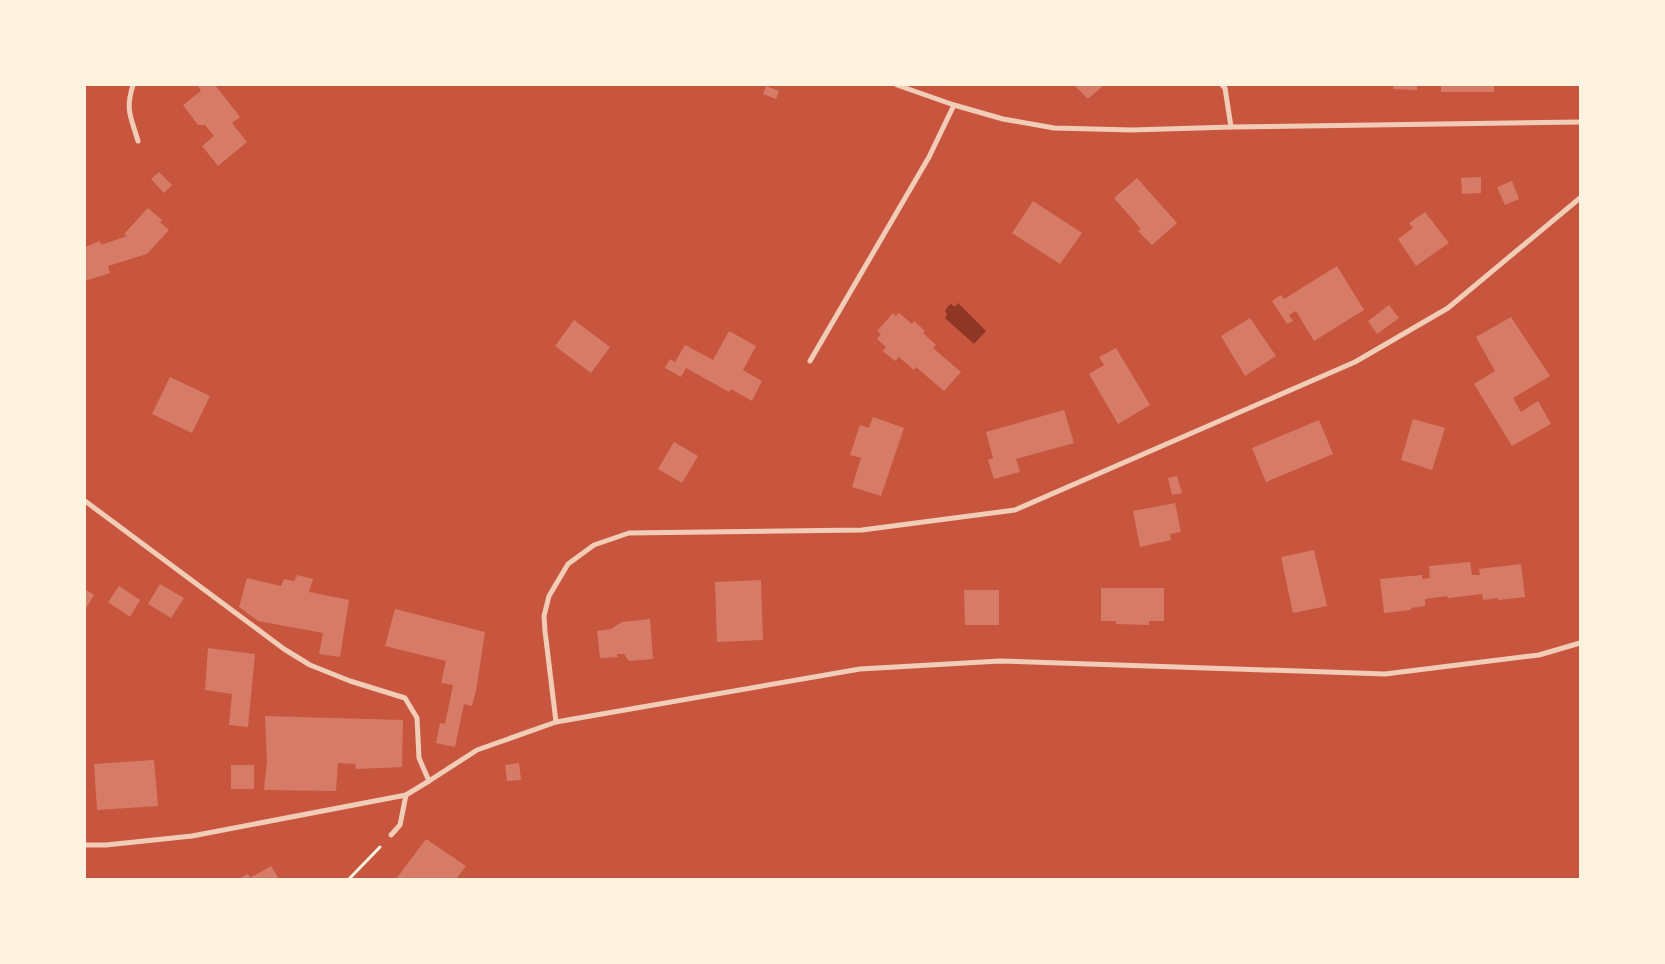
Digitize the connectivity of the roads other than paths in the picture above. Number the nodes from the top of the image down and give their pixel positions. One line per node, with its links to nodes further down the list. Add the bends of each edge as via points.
1 (134, 85): 7 (street, via 128,110)
2 (897, 85): 4 (street)
3 (1222, 85): 6 (street)
4 (954, 105): 6 (street, via 1003,119 1054,128); 9 (street, via 929,157)
5 (1580, 122): 6 (street)
6 (1231, 127)
7 (138, 141)
8 (1580, 198): 12 (street, via 1448,308 1355,362 1015,510 862,530 629,533 594,545 568,564 549,596 544,616)
9 (810, 361)
10 (85, 501): 13 (street, via 284,649 310,665 405,698 417,718 419,758)
11 (1580, 643): 12 (street, via 1539,655 1385,674 1000,661 860,669)
12 (556, 722): 13 (street, via 477,750)
13 (429, 781): 14 (street)
14 (406, 795): 15 (street, via 400,825); 16 (street, via 192,836)
15 (391, 835)
16 (85, 845)

